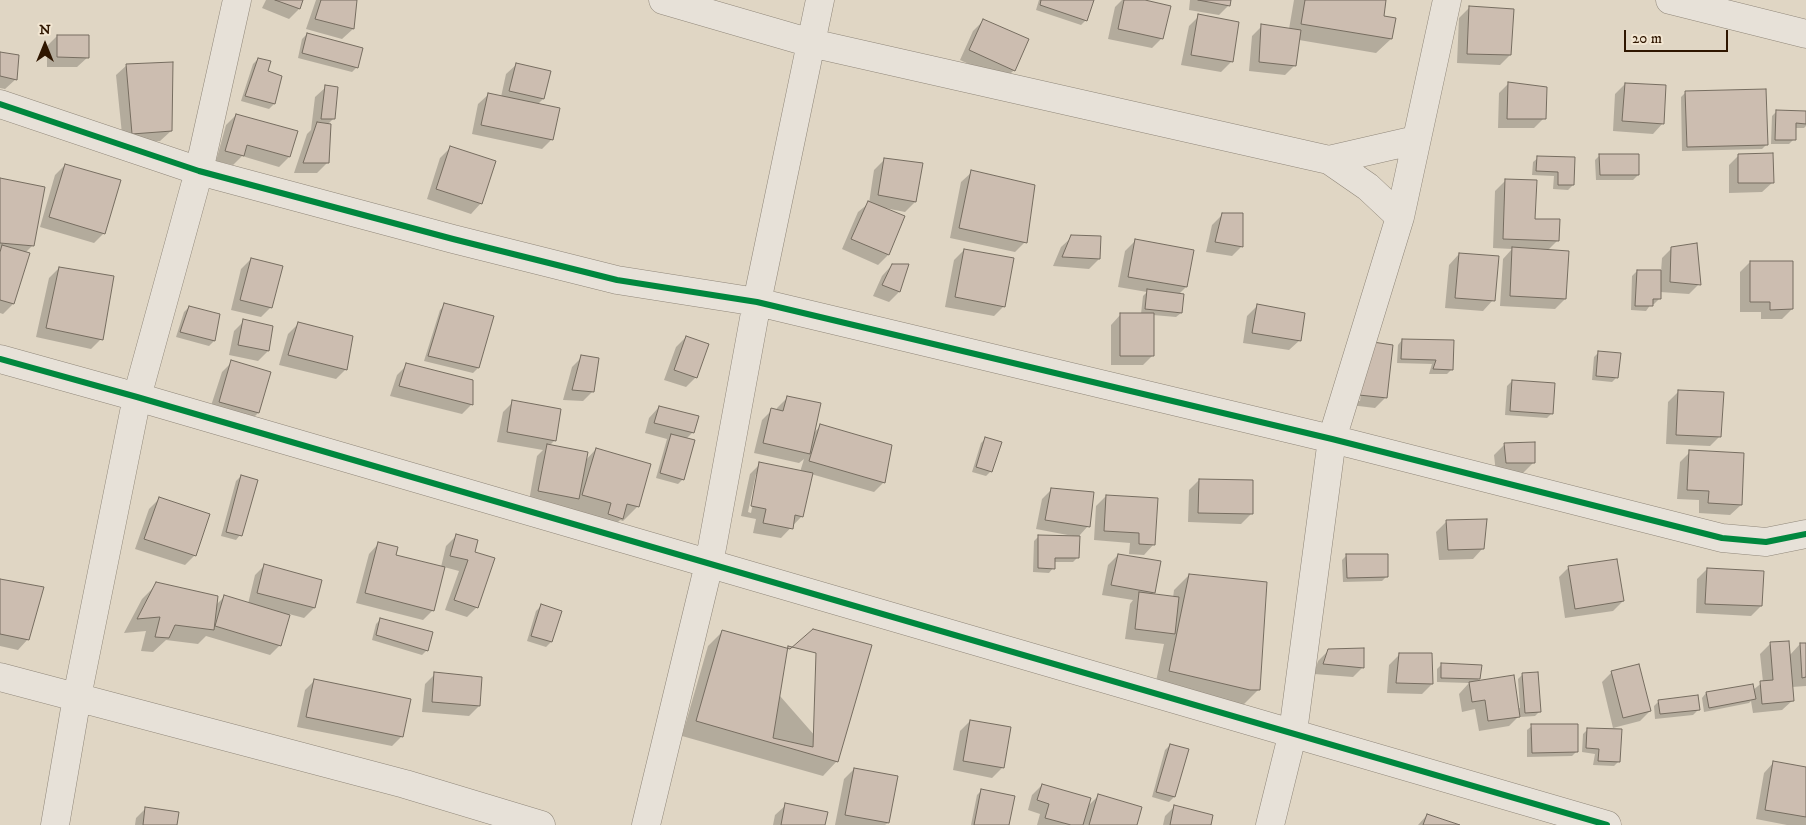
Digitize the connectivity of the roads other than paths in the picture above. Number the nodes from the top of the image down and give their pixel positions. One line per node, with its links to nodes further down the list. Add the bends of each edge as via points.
1 (237, 0): 11 (street)
2 (663, 0): 7 (street)
3 (820, 0): 7 (street)
4 (1446, 0): 9 (street)
5 (1670, 0): 6 (street)
6 (1806, 34)
7 (811, 43): 10 (street); 13 (street)
8 (0, 104): 11 (street)
9 (1416, 140): 10 (street); 12 (street)
10 (1329, 160): 12 (street, via 1368,187)
11 (199, 171): 13 (street, via 617,280); 15 (street)
12 (1400, 217): 16 (street)
13 (757, 302): 16 (street); 18 (street)
14 (0, 359): 15 (street)
15 (138, 397): 18 (street); 20 (street)
16 (1332, 439): 17 (street, via 1722,538 1766,542); 21 (street)
17 (1806, 534)
18 (708, 564): 21 (street); 24 (street)
19 (0, 677): 20 (street)
20 (77, 697): 22 (street); 23 (street, via 405,784)
21 (1293, 732): 25 (street); 26 (street)
22 (55, 825)
23 (541, 825)
24 (646, 825)
25 (1270, 825)
26 (1608, 825)

